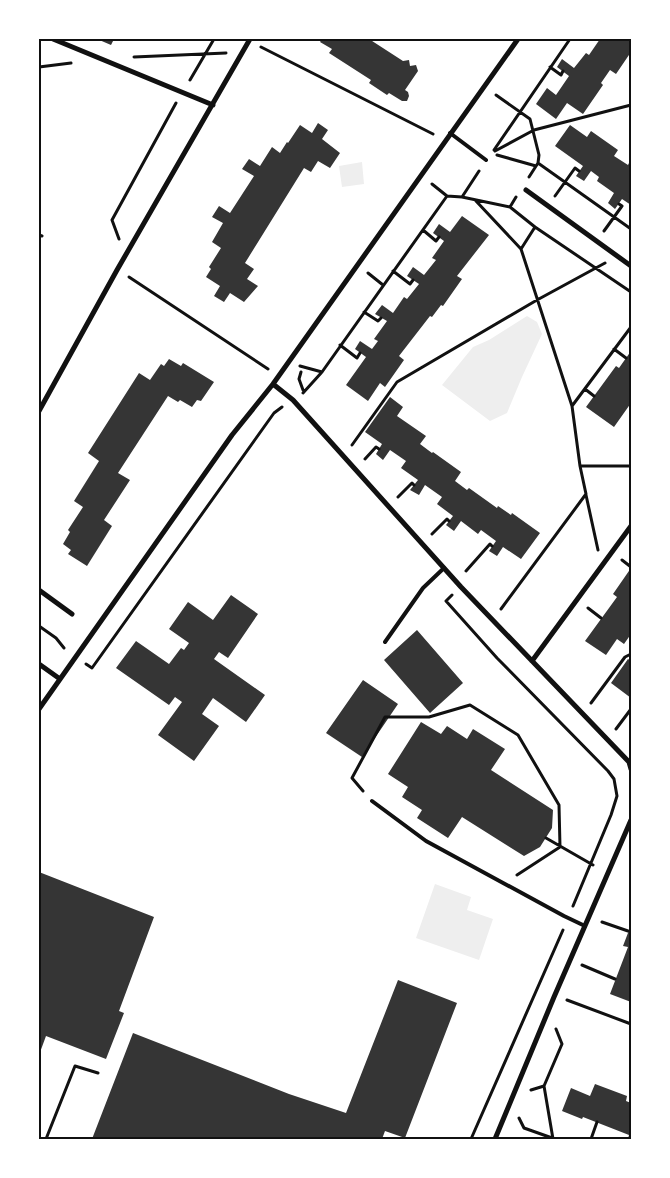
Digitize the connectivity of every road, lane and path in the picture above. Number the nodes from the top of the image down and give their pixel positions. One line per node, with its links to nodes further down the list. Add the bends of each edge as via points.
1 (53, 39): 14 (street)
2 (214, 39): 7 (path)
3 (250, 39): 6 (street); 20 (path)
4 (518, 39): 13 (street)
5 (570, 39): 11 (path)
6 (244, 52): 7 (path); 15 (street)
7 (206, 54): 8 (path); 14 (path)
8 (129, 57)
9 (74, 62): 10 (path)
10 (39, 67)
11 (550, 67): 12 (path, via 561,75); 17 (path)
12 (563, 71)
13 (484, 87): 17 (path); 19 (street)
14 (183, 92): 15 (street); 41 (path, via 112,220)
15 (213, 104): 47 (street)
16 (631, 105): 18 (path)
17 (519, 111): 18 (path, via 530,119); 21 (path)
18 (534, 130): 21 (path); 23 (path, via 540,155)
19 (450, 133): 20 (street); 22 (lane)
20 (445, 141): 25 (street)
21 (491, 154): 23 (path)
22 (486, 160): 31 (path)
23 (537, 165): 26 (path); 27 (path)
24 (579, 171): 27 (path, via 575,168)
25 (421, 176): 30 (path); 61 (street)
26 (527, 180)
27 (565, 182): 34 (path); 36 (path)
28 (526, 190): 34 (street)
29 (518, 194): 35 (path)
30 (447, 196): 31 (path); 39 (path)
31 (462, 198): 32 (path)
32 (476, 200): 35 (path); 43 (path)
33 (619, 204): 36 (path, via 622,206)
34 (549, 206): 42 (street)
35 (510, 207): 37 (path)
36 (614, 217): 38 (path); 42 (path)
37 (535, 227): 43 (path); 46 (path)
38 (631, 229)
39 (423, 230): 40 (path, via 436,241); 48 (path)
40 (439, 237)
41 (119, 240)
42 (596, 241): 44 (street)
43 (521, 249): 51 (path)
44 (618, 256): 45 (street); 46 (path)
45 (631, 266)
46 (596, 268): 50 (path); 51 (path)
47 (117, 270): 61 (path); 67 (street)
48 (393, 271): 49 (path, via 410,284); 52 (path)
49 (413, 280)
50 (631, 292)
51 (537, 300): 66 (path); 68 (path, via 396,382)
52 (364, 312): 53 (path, via 378,321); 55 (path)
53 (381, 318)
54 (631, 327): 56 (path)
55 (340, 346): 57 (path, via 357,358); 60 (path)
56 (614, 349): 58 (path); 63 (path)
57 (360, 353)
58 (626, 358)
59 (298, 366): 60 (path)
60 (322, 372): 64 (path)
61 (279, 375): 62 (street)
62 (273, 384): 80 (street, via 292,400); 93 (street, via 232,435)
63 (585, 389): 65 (path); 66 (path)
64 (300, 394)
65 (594, 396)
66 (572, 406): 71 (path)
67 (39, 411)
68 (352, 445)
69 (379, 449): 70 (path, via 376,447)
70 (364, 459)
71 (580, 466): 72 (path); 74 (path)
72 (631, 466)
73 (414, 485): 75 (path, via 412,483)
74 (586, 494): 81 (path); 85 (path)
75 (398, 497)
76 (450, 521): 78 (path, via 447,519)
77 (631, 526): 81 (street)
78 (431, 535)
79 (492, 546): 82 (path, via 490,544)
80 (444, 568): 88 (lane, via 423,588); 91 (street)
81 (601, 568): 91 (street)
82 (465, 572)
83 (39, 590): 86 (street)
84 (454, 593): 103 (path, via 446,601 614,779 617,796)
85 (500, 612)
86 (72, 614)
87 (39, 626): 89 (path)
88 (385, 642)
89 (64, 648)
90 (631, 654): 94 (path, via 625,657)
91 (532, 661): 98 (street, via 629,762)
92 (39, 664): 93 (street)
93 (60, 679): 95 (street)
94 (590, 705)
95 (39, 709)
96 (631, 710): 97 (path)
97 (615, 730)
98 (631, 769)
99 (372, 801): 102 (path, via 352,778 385,717 429,717 470,706 518,735 559,805); 105 (lane, via 426,841)
100 (631, 820): 109 (street)
101 (546, 838): 102 (path)
102 (560, 847): 103 (path); 105 (path)
103 (592, 864): 104 (path); 107 (path)
104 (597, 867)
105 (504, 884): 107 (lane)
106 (606, 913): 108 (path)
107 (568, 918): 109 (lane); 127 (path)
108 (602, 922): 110 (path); 111 (path)
109 (585, 926): 128 (street)
110 (598, 930)
111 (628, 931)
112 (586, 957): 113 (path)
113 (582, 965): 114 (path); 115 (path)
114 (579, 974)
115 (615, 979)
116 (571, 992): 117 (path)
117 (568, 1000): 118 (path); 120 (path)
118 (564, 1007)
119 (559, 1022): 122 (path, via 556,1029 562,1044)
120 (631, 1024)
121 (98, 1073): 126 (path, via 75,1066)
122 (544, 1086): 123 (path); 129 (path)
123 (528, 1091)
124 (521, 1110): 129 (path, via 518,1118 524,1128)
125 (597, 1122): 130 (path)
126 (46, 1139)
127 (471, 1139)
128 (497, 1139)
129 (554, 1139)
130 (590, 1139)

